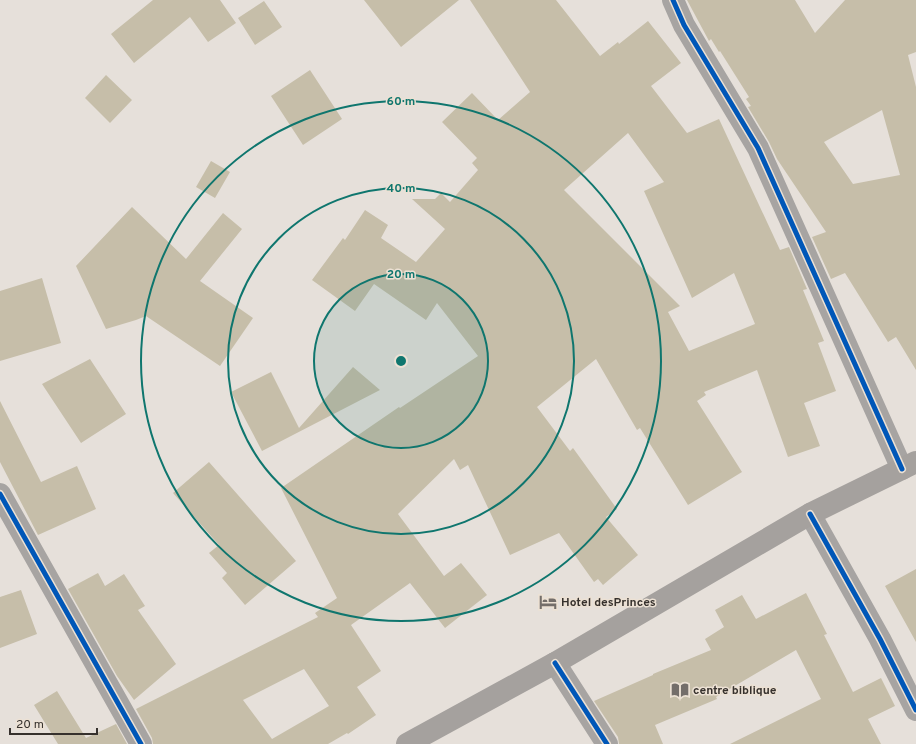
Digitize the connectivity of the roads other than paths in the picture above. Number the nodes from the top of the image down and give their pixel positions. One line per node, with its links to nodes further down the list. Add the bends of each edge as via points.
1 (674, 0): 2 (street, via 684,25 758,148)
2 (909, 466): 4 (highway)
3 (0, 494): 7 (street)
4 (810, 514): 5 (highway); 6 (street, via 880,639)
5 (555, 663): 8 (highway); 9 (street)
6 (916, 710)
7 (141, 744)
8 (407, 744)
9 (607, 744)

